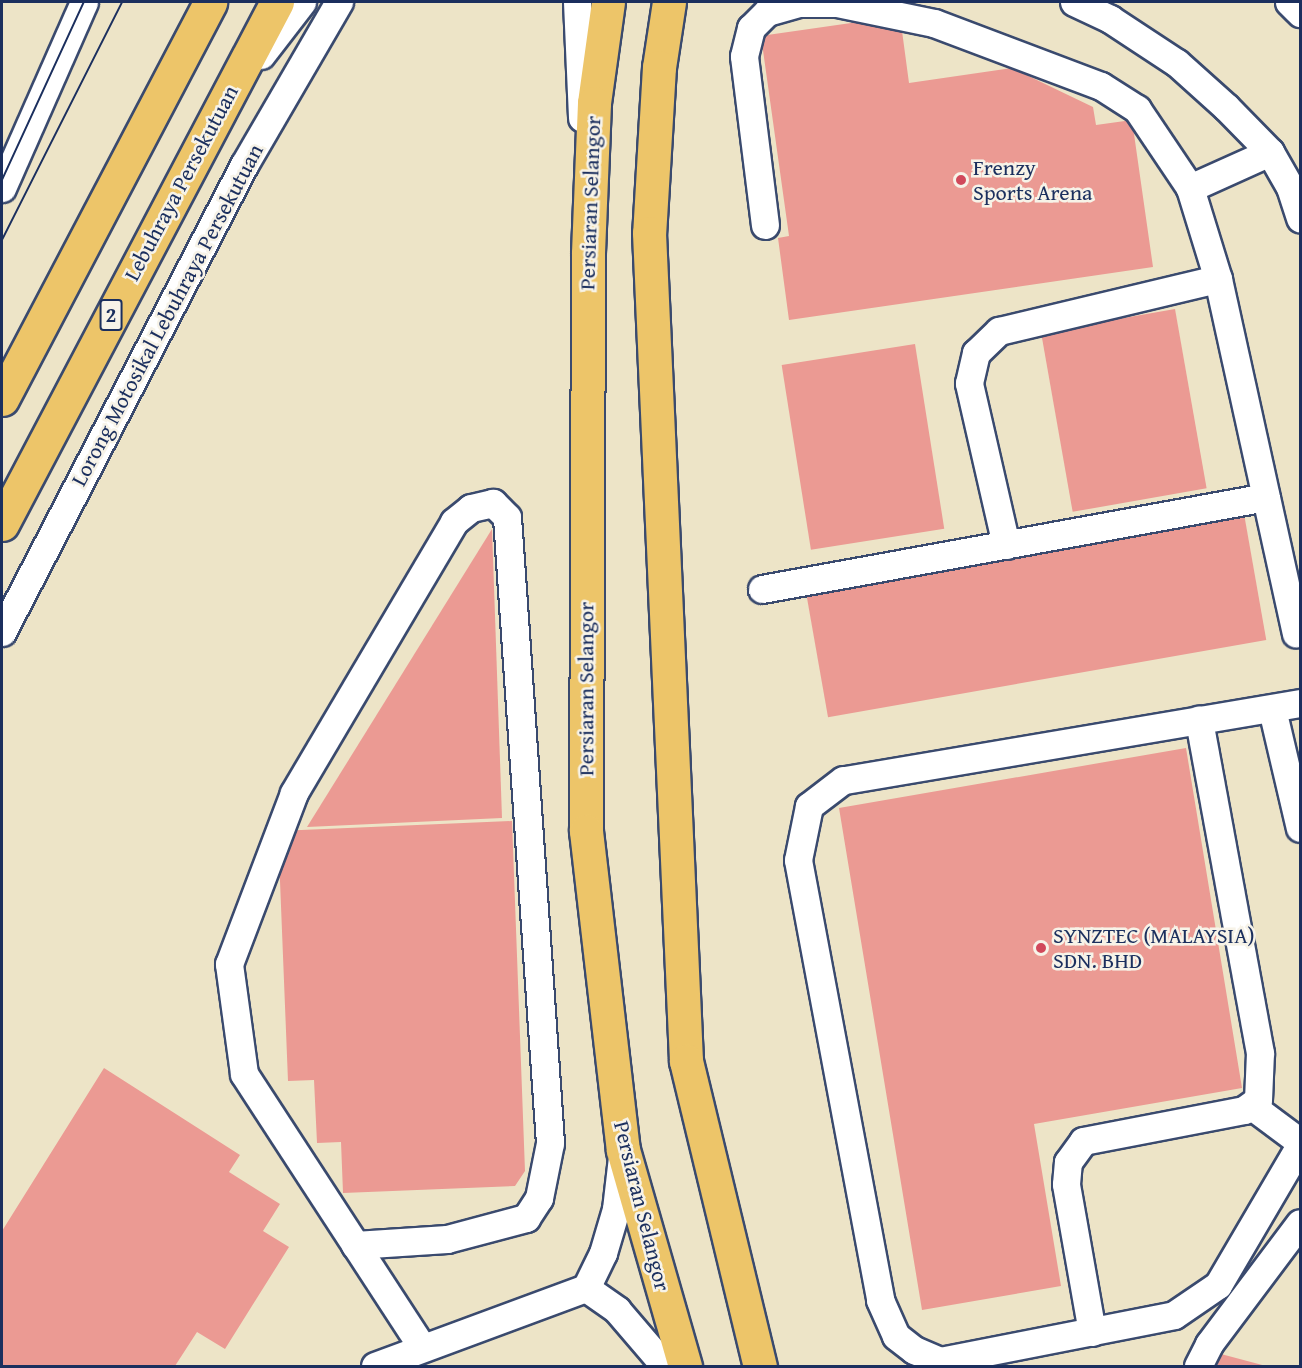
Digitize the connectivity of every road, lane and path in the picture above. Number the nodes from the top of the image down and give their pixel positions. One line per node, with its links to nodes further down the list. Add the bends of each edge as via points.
1 (84, 2): 17 (street)
2 (210, 2): 22 (main road)
3 (277, 2): 14 (main road, Lebuhraya Persekutuan / 2)
4 (302, 2): 14 (street)
5 (339, 2): 27 (street, Lorong Motosikal Lebuhraya Persekutuan, via 244,165)
6 (577, 2): 20 (street)
7 (608, 2): 20 (main road, Persiaran Selangor, via 594,103)
8 (669, 2): 13 (main road)
9 (680, 2): 13 (street)
10 (1074, 2): 15 (street, via 1110,19 1177,63)
11 (1288, 2): 12 (street)
12 (1300, 13)
13 (659, 67): 44 (main road, via 649,233 686,1061)
14 (221, 106): 24 (main road, Lebuhraya Persekutuan / 2)
15 (1270, 152): 16 (street); 18 (street, via 1290,187)
16 (1190, 188): 19 (street, via 1137,110 1101,86 934,24 837,3 798,3 767,12 751,28 744,56); 21 (street)
17 (2, 189)
18 (1300, 218)
19 (765, 225)
20 (588, 254): 35 (main road, Persiaran Selangor, via 586,831)
21 (1218, 279): 23 (street); 25 (street, via 999,331 976,353 969,383)
22 (2, 399)
23 (1266, 497): 25 (street); 28 (street)
24 (2, 524)
25 (1006, 544): 26 (street)
26 (762, 589)
27 (2, 632)
28 (1296, 633)
29 (1300, 703): 30 (street)
30 (1272, 708): 31 (street); 32 (street)
31 (1199, 720): 33 (street, via 1260,1053 1258,1101); 39 (street, via 843,780 809,806 804,823 798,860 880,1300 896,1336 940,1361)
32 (1300, 828)
33 (1253, 1107): 34 (street); 39 (street, via 1083,1141 1068,1162 1066,1184)
34 (1300, 1143): 39 (street, via 1218,1285 1174,1316)
35 (623, 1150): 38 (street, via 616,1209 603,1253); 43 (main road, Persiaran Selangor)
36 (1300, 1223): 45 (street, via 1209,1344)
37 (355, 1245): 37 (street, via 244,1074 229,964 294,793 454,522 471,508 493,503 507,517 550,1143 539,1198 526,1218 447,1239); 40 (street)
38 (586, 1288): 40 (street); 42 (street, via 617,1310)
39 (1092, 1332)
40 (421, 1346): 41 (street)
41 (375, 1366)
42 (665, 1366)
43 (685, 1366)
44 (760, 1366)
45 (1198, 1366)

